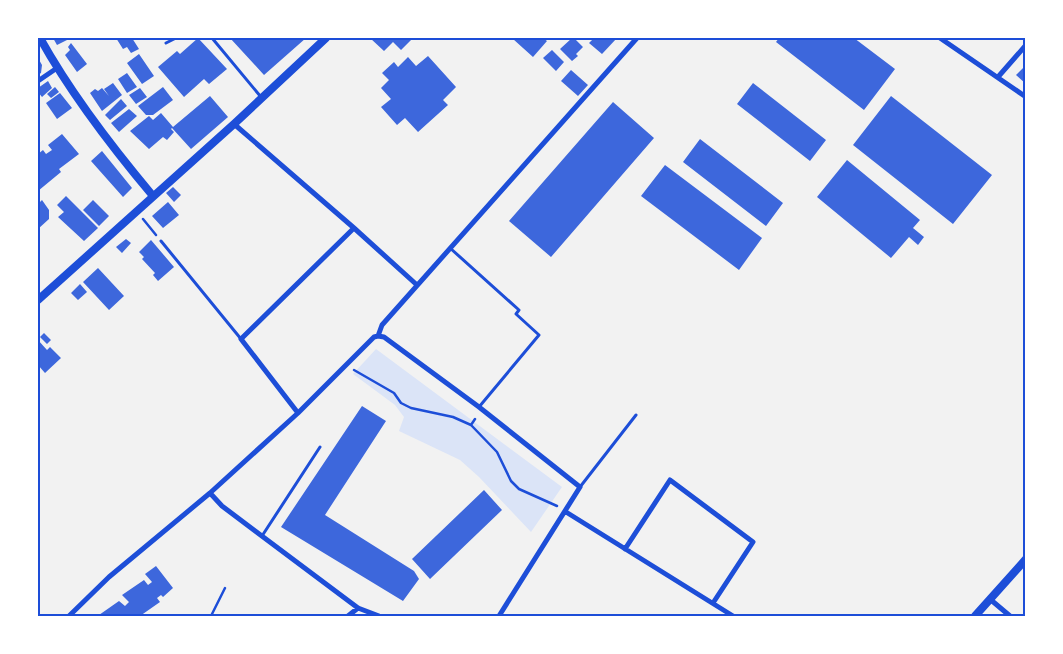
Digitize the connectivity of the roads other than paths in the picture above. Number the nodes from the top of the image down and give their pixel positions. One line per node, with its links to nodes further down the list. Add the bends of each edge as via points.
1 (40, 38): 9 (street)
2 (176, 38): 7 (lane)
3 (212, 38): 13 (lane)
4 (326, 38): 13 (street)
5 (636, 38): 18 (street)
6 (940, 38): 10 (street)
7 (166, 43)
8 (1026, 45): 10 (street)
9 (57, 68): 11 (street); 15 (street)
10 (998, 77): 12 (street)
11 (38, 81)
12 (1026, 97)
13 (262, 98): 14 (street)
14 (234, 124): 15 (street); 16 (street)
15 (153, 196): 20 (street)
16 (354, 228): 19 (street); 22 (street)
17 (161, 241): 22 (lane)
18 (450, 248): 19 (street); 23 (lane, via 520,310 516,314 540,335)
19 (417, 285): 21 (street, via 382,325)
20 (38, 300)
21 (378, 336): 23 (street, via 384,337); 24 (street)
22 (241, 339): 24 (street)
23 (479, 407): 27 (street)
24 (298, 413): 28 (street)
25 (636, 416): 27 (lane)
26 (320, 447): 30 (lane)
27 (580, 487): 29 (street)
28 (210, 493): 30 (street); 36 (street, via 109,577)
29 (566, 512): 31 (street); 39 (street)
30 (262, 536): 35 (street)
31 (625, 549): 34 (street); 34 (street, via 670,480 753,542)
32 (1026, 559): 33 (street)
33 (991, 600): 41 (street); 42 (street)
34 (713, 603): 40 (street)
35 (358, 608): 37 (street); 38 (street)
36 (68, 616)
37 (348, 616)
38 (379, 616)
39 (499, 616)
40 (733, 616)
41 (975, 616)
42 (1010, 616)

